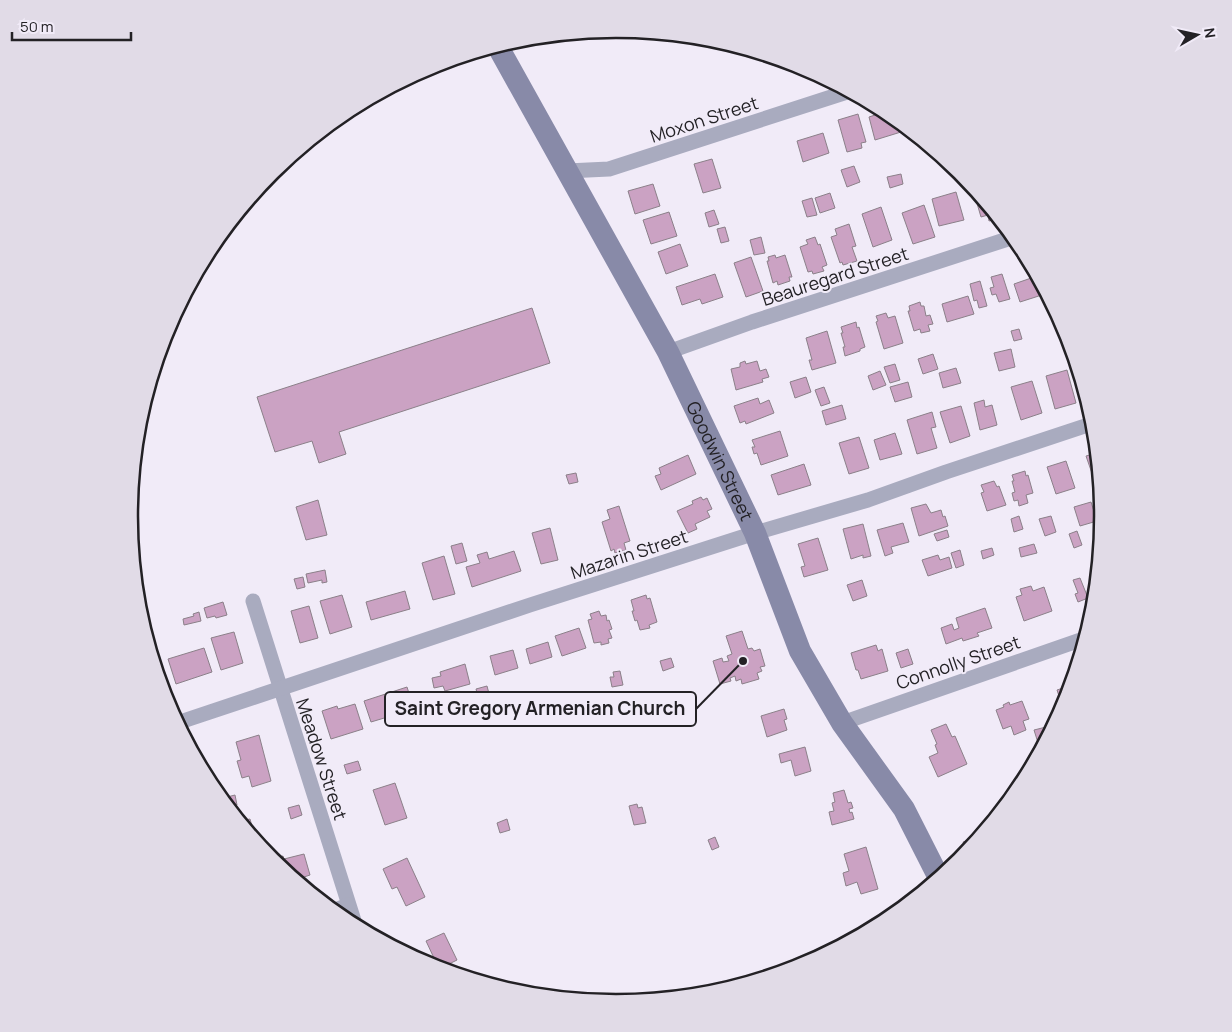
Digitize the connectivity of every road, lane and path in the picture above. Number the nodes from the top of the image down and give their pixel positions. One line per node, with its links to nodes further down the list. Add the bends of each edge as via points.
1 (501, 52): 3 (main road, Goodwin Street)
2 (841, 94): 3 (street, Moxon Street, via 608,169)
3 (567, 171): 5 (main road, Goodwin Street)
4 (1006, 239): 5 (street, Beauregard Street)
5 (668, 352): 7 (main road, Goodwin Street)
6 (1086, 427): 7 (street, Mazarin Street, via 868,500)
7 (755, 533): 10 (street, Mazarin Street); 12 (main road, Goodwin Street, via 800,651)
8 (253, 601): 10 (street, Meadow Street)
9 (1078, 641): 12 (street, Connolly Street)
10 (281, 689): 11 (street, Mazarin Street); 14 (street, Meadow Street)
11 (184, 721)
12 (842, 723): 13 (main road, Goodwin Street, via 904,809)
13 (936, 872)
14 (348, 905): 15 (street); 16 (street, Meadow Street)
15 (341, 908)
16 (352, 915)

